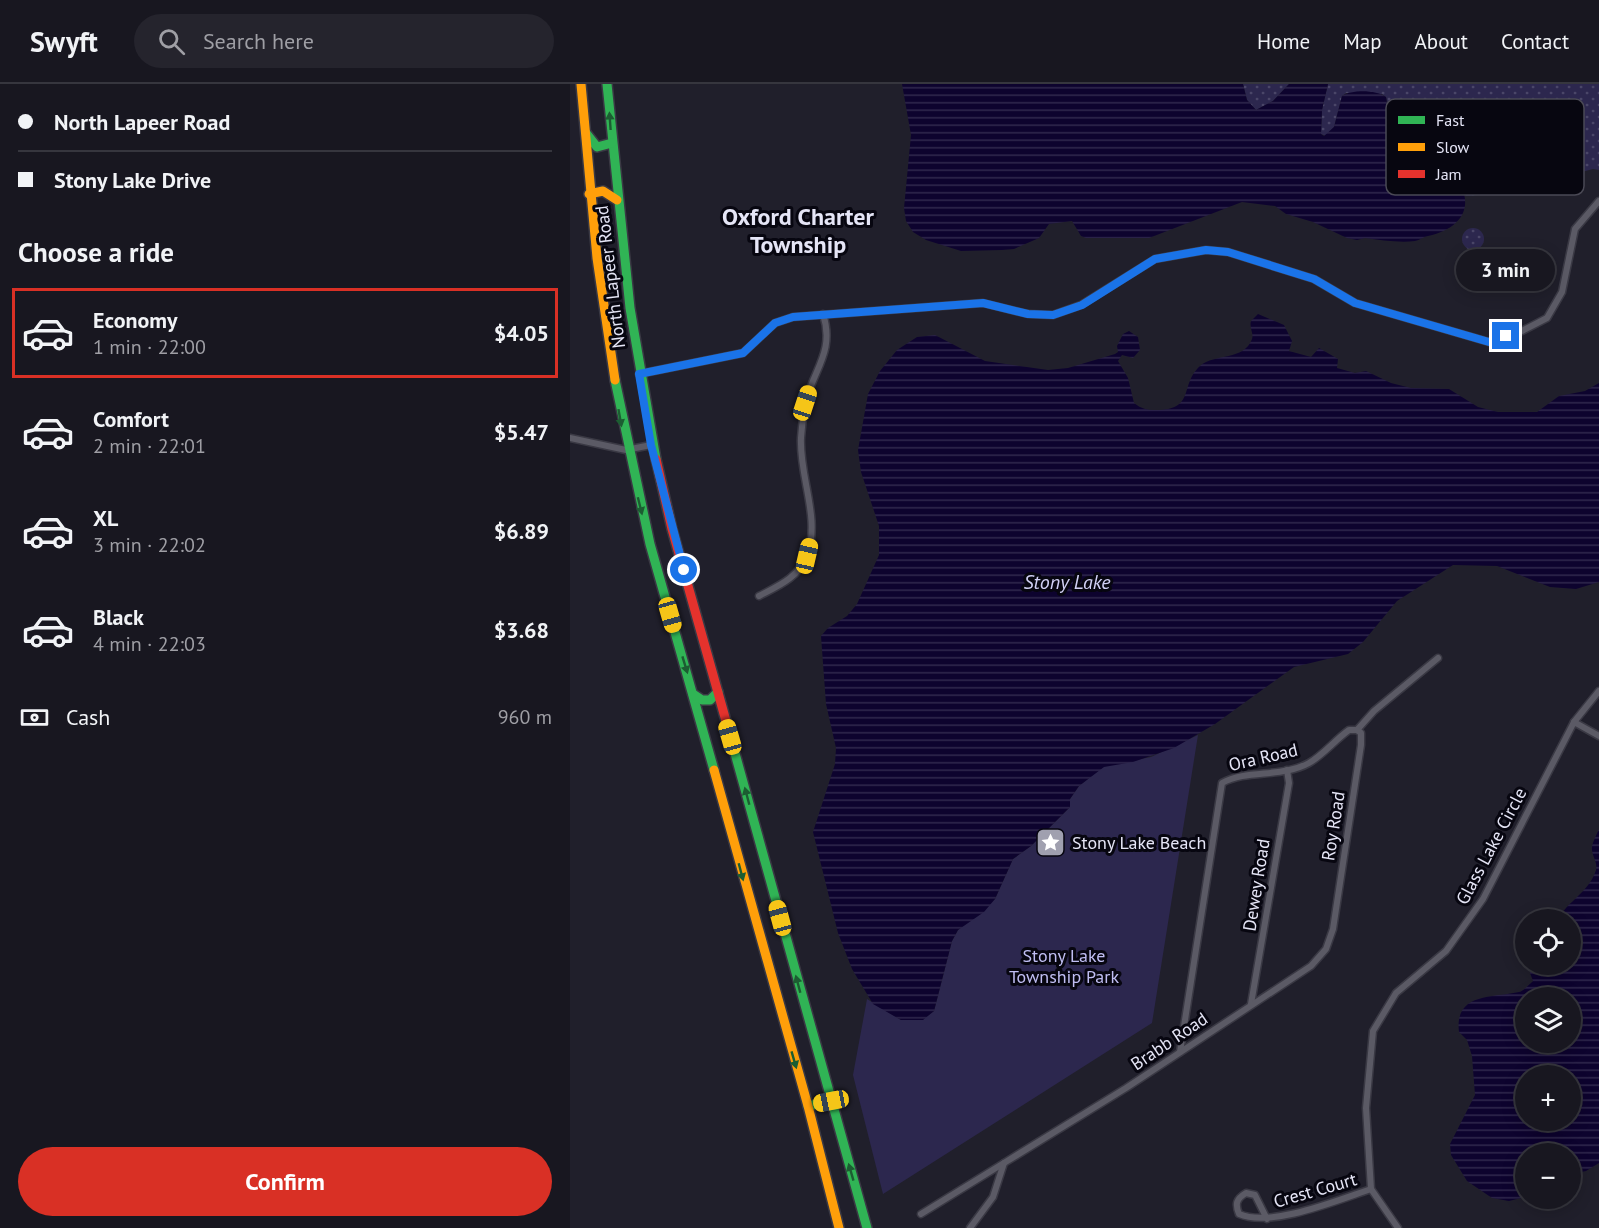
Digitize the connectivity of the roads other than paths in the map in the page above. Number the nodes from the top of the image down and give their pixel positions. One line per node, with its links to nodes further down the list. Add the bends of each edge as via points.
1 (581, 84): 3 (main road, North Lapeer Road)
2 (607, 84): 4 (main road, North Lapeer Road, one-way to 2)
3 (584, 128): 4 (main road, via 597,147); 5 (main road, North Lapeer Road)
4 (612, 143): 6 (main road, North Lapeer Road)
5 (589, 194): 6 (main road, via 603,191); 12 (main road, North Lapeer Road, one-way to 12, via 597,272)
6 (617, 200): 9 (main road, North Lapeer Road)
7 (1599, 201): 8 (street, via 1575,229 1562,292 1547,318 1489,342 1355,303 1314,279 1228,252 1206,250 1155,259 1082,305 1053,315 1028,314 983,303)
8 (823, 314): 9 (street, via 775,323 743,353); 13 (street, via 824,361 805,403 801,439 812,535 798,572)
9 (639, 374): 11 (main road, North Lapeer Road)
10 (570, 438): 12 (street)
11 (651, 445): 12 (street); 16 (main road, North Lapeer Road)
12 (626, 450): 17 (main road, North Lapeer Road, one-way to 17)
13 (759, 596)
14 (1438, 658): 19 (street, Ora Road)
15 (1599, 691): 18 (street, Glass Lake Circle)
16 (718, 692): 17 (main road, via 710,700); 25 (main road, North Lapeer Road, one-way to 16)
17 (693, 694): 26 (main road, North Lapeer Road, one-way to 26)
18 (1574, 722): 20 (street); 28 (street, Glass Lake Circle, via 1483,899 1446,951 1396,993 1373,1031 1366,1108)
19 (1357, 730): 21 (street, Ora Road, via 1349,730 1309,763); 22 (street, Roy Road, via 1361,732 1361,746)
20 (1599, 736)
21 (1287, 770): 23 (street, Dewey Road, via 1287,795); 24 (street, Ora Road, via 1222,783)
22 (1333, 929): 23 (street, Brabb Road, via 1326,949 1311,966)
23 (1251, 1004): 24 (street, Brabb Road)
24 (1180, 1052): 27 (street, Brabb Road)
25 (831, 1101): 26 (main road); 32 (main road, North Lapeer Road, one-way to 25)
26 (808, 1106): 31 (main road, North Lapeer Road)
27 (1004, 1163): 29 (street, Brabb Road); 33 (street, via 993,1197)
28 (1371, 1189): 30 (street, Crest Court, via 1286,1218); 34 (street)
29 (921, 1214)
30 (1267, 1219): 30 (street, Crest Court, via 1246,1219 1239,1214 1238,1200 1246,1193 1255,1195)
31 (839, 1228)
32 (867, 1228)
33 (970, 1228)
34 (1398, 1228)

